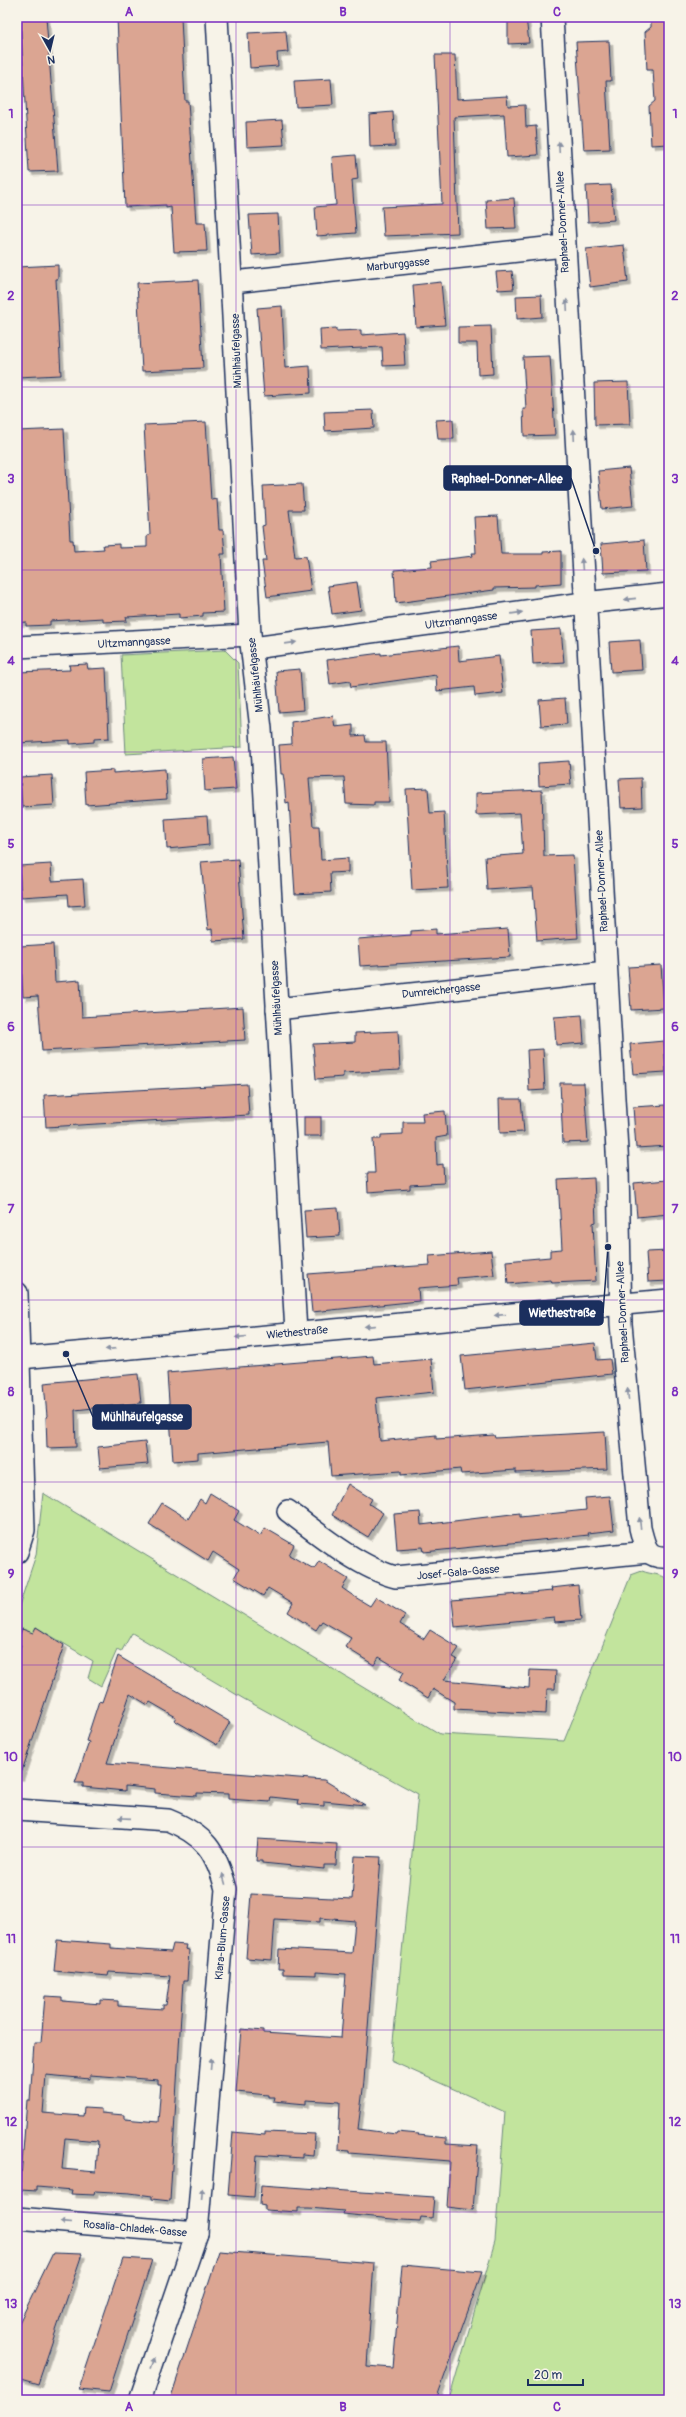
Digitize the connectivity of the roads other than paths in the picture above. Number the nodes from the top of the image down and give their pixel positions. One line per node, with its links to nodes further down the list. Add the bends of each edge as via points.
1 (218, 17): 4 (street, Mühlhäufelgasse)
2 (552, 17): 3 (street, Raphael-Donner-Allee, one-way to 2)
3 (564, 246): 4 (street, Marburggasse); 6 (street, Raphael-Donner-Allee, one-way to 3)
4 (233, 282): 7 (street, Mühlhäufelgasse)
5 (669, 594): 6 (street, Ultzmanngasse, one-way to 6)
6 (584, 603): 7 (street, Ultzmanngasse, one-way to 6); 9 (street, Raphael-Donner-Allee)
7 (252, 641): 8 (street, Ultzmanngasse); 10 (street, Mühlhäufelgasse, via 261,729)
8 (17, 647)
9 (606, 972): 10 (street, Dumreichergasse); 13 (street, Raphael-Donner-Allee, via 618,1168)
10 (277, 1008): 14 (street, Mühlhäufelgasse)
11 (17, 1293): 15 (street)
12 (669, 1300): 13 (street, Wiethestraße)
13 (622, 1304): 14 (street, Wiethestraße, one-way to 14); 18 (street, Raphael-Donner-Allee, one-way to 13, via 640,1528 621,1324)
14 (296, 1332): 15 (street, Wiethestraße, one-way to 15)
15 (20, 1358): 17 (street, via 24,1530)
16 (288, 1510): 18 (street, Josef-Gala-Gasse, via 327,1540 374,1569 396,1578)
17 (17, 1552)
18 (648, 1552): 19 (street, via 656,1557)
19 (669, 1557)
20 (17, 1810): 22 (street, Klara-Blum-Gasse, one-way to 20, via 226,1889 219,1863 203,1840 188,1829 168,1820)
21 (17, 2218): 22 (street, Rosalia-Chladek-Gasse, one-way to 21)
22 (197, 2233): 23 (street, Rosalia-Chladek-Gasse, one-way to 22)
23 (140, 2400)

